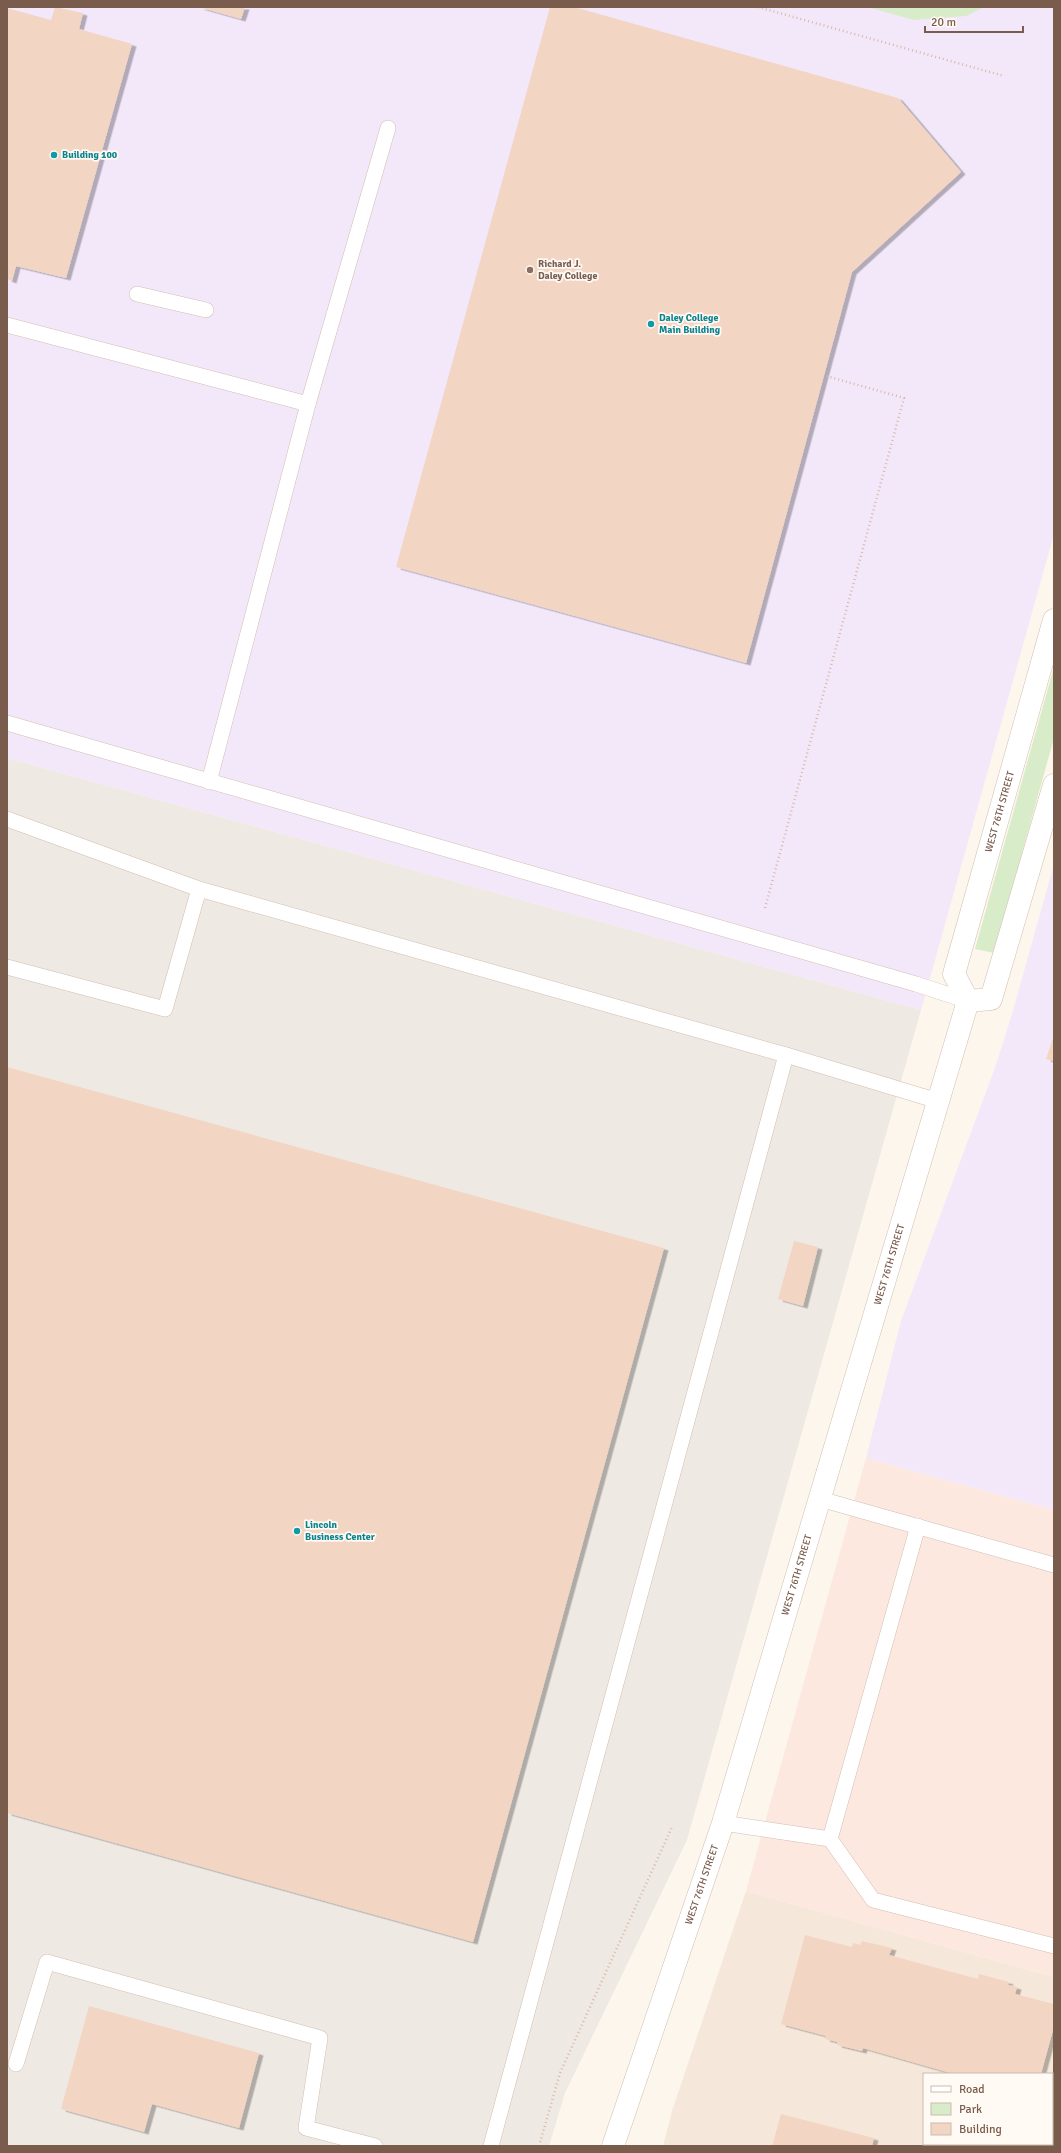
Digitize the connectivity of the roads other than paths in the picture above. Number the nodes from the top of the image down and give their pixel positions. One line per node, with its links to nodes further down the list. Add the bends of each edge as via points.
1 (388, 128): 5 (lane)
2 (136, 294): 3 (lane)
3 (206, 310)
4 (7, 325): 5 (lane)
5 (308, 404): 8 (lane)
6 (1054, 620): 13 (street, WEST 76TH STREET, via 954,974)
7 (7, 723): 8 (lane)
8 (209, 782): 13 (lane)
9 (1054, 785): 13 (street, via 991,999)
10 (7, 819): 11 (lane)
11 (199, 889): 12 (lane, via 165,1010); 14 (lane)
12 (7, 967)
13 (968, 1001): 15 (street, WEST 76TH STREET)
14 (786, 1055): 15 (lane); 24 (lane)
15 (938, 1101): 16 (street, WEST 76TH STREET)
16 (820, 1499): 17 (lane); 19 (street, WEST 76TH STREET)
17 (918, 1526): 18 (lane); 20 (lane)
18 (1054, 1565)
19 (723, 1823): 20 (lane); 25 (street, WEST 76TH STREET)
20 (830, 1839): 21 (lane, via 873,1900)
21 (1054, 1946)
22 (16, 2064): 23 (lane, via 47,1962 320,2038 306,2128)
23 (375, 2146)
24 (490, 2146)
25 (613, 2146)

